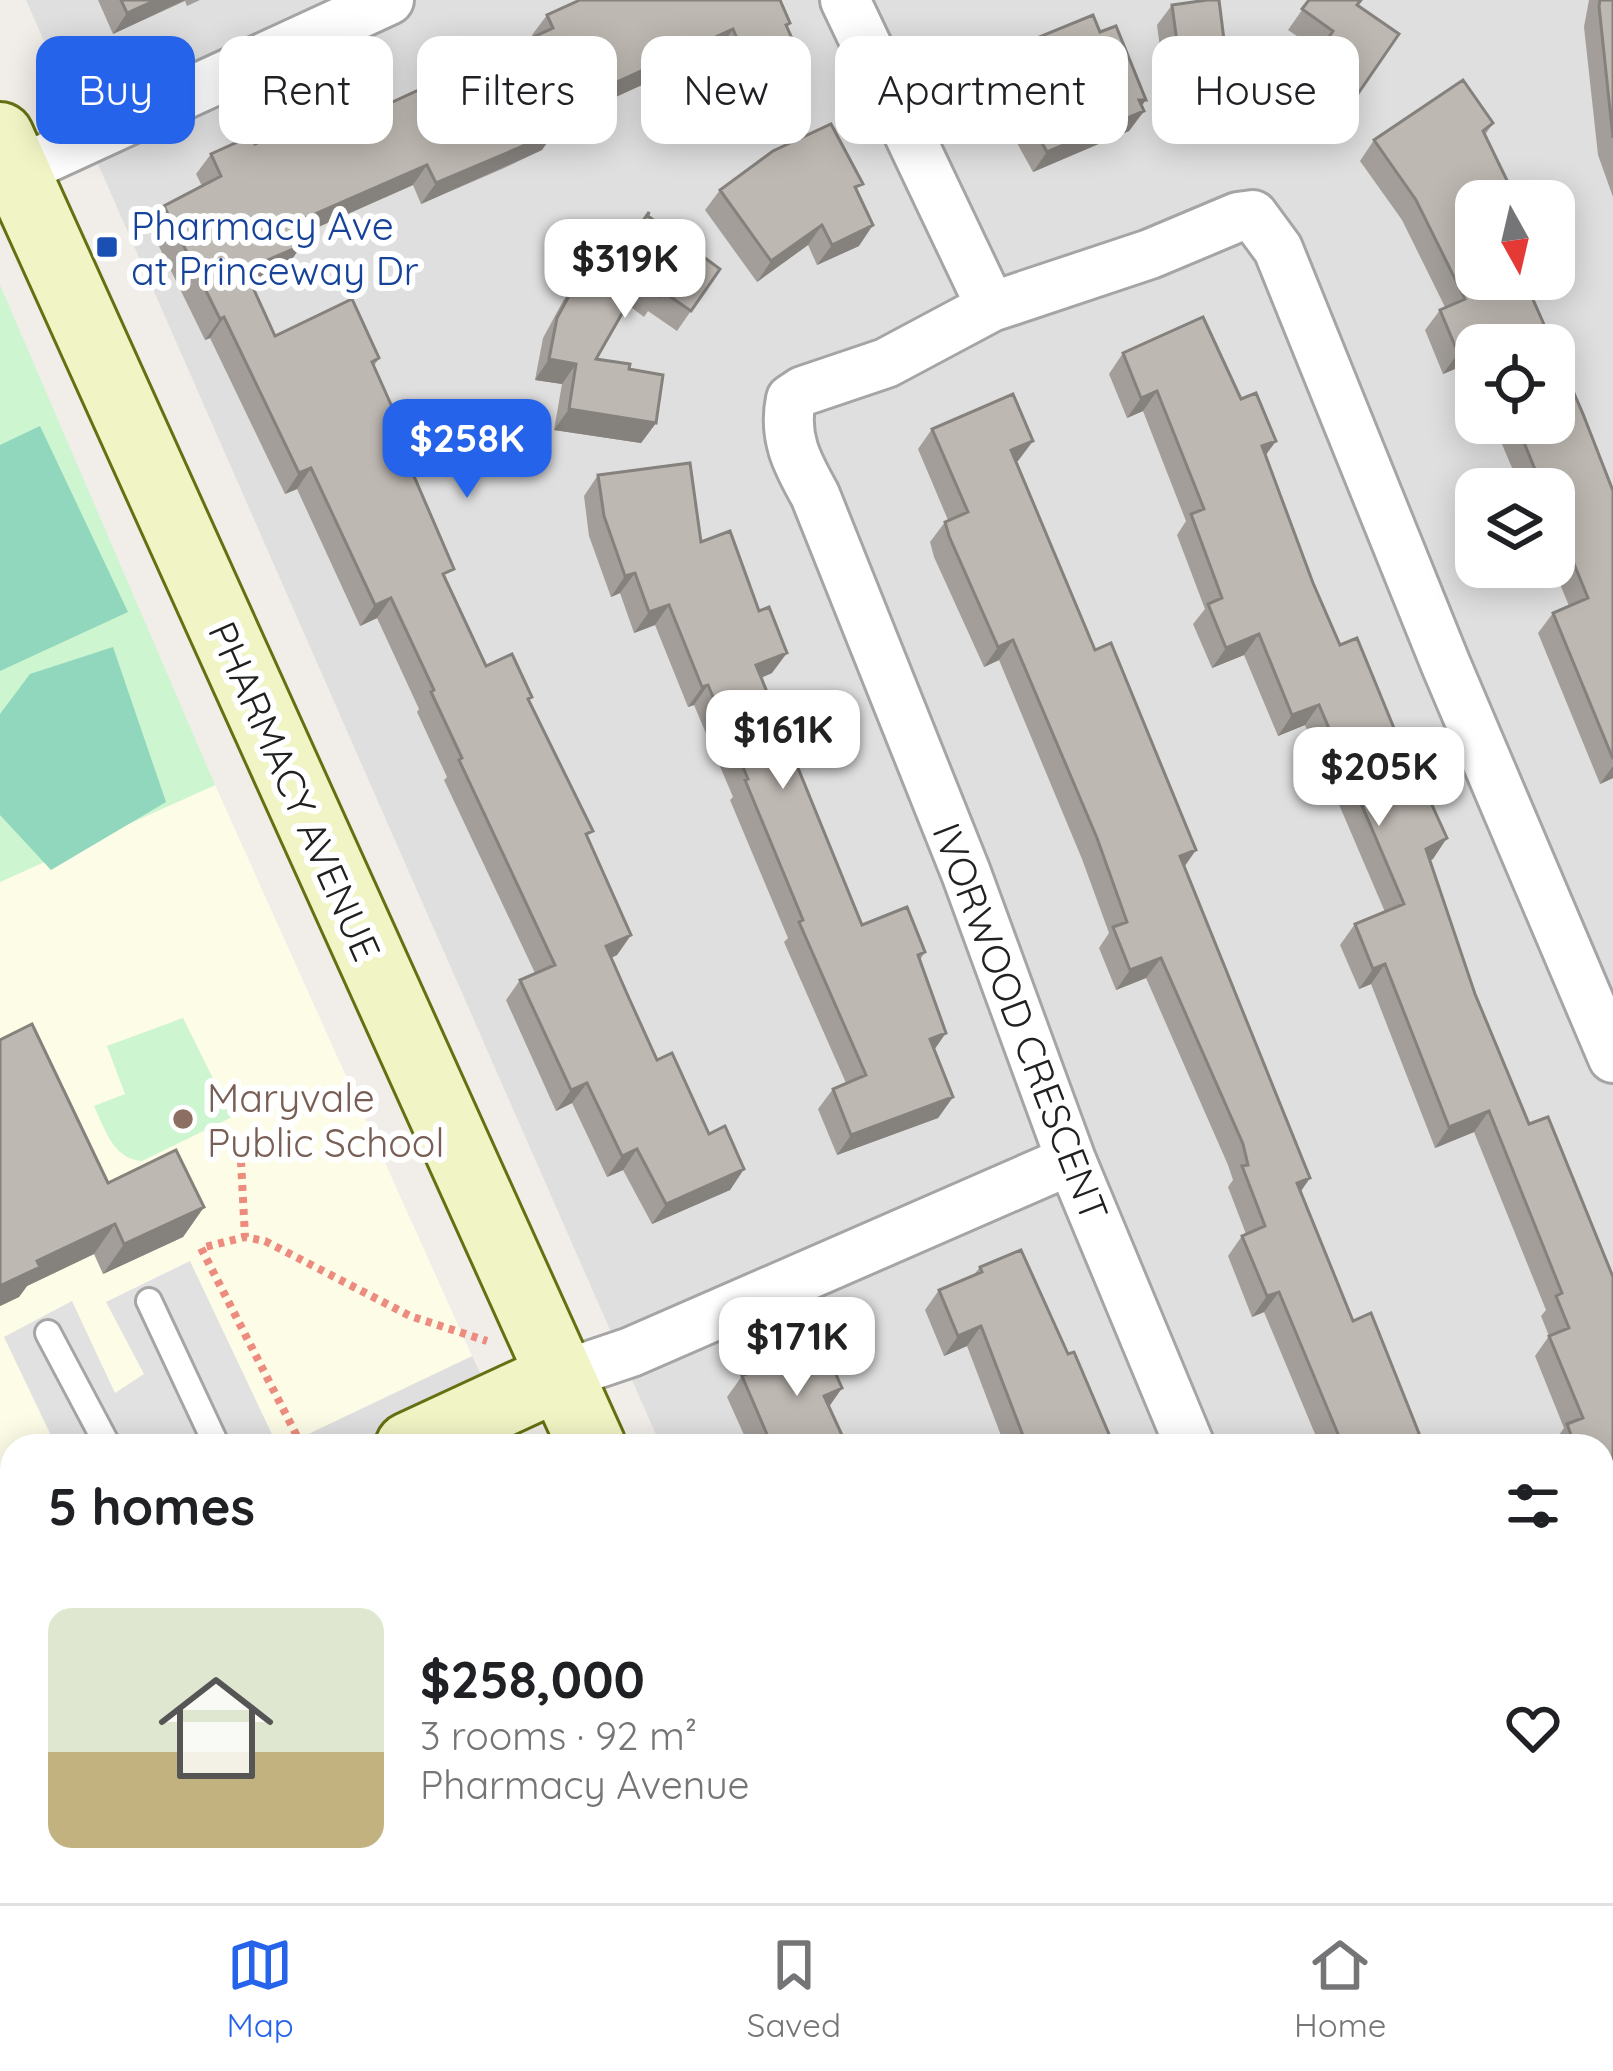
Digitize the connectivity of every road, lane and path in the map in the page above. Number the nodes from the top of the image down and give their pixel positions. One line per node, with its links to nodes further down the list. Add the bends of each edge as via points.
1 (389, 0): 3 (street)
2 (845, 0): 4 (street)
3 (8, 154): 13 (street, PHARMACY AVENUE)
4 (991, 307): 5 (street, IVORWOOD CRESCENT, via 1253,215 1277,249 1446,665); 7 (street, IVORWOOD CRESCENT, via 886,363 803,392 791,399 788,418 792,454 957,850)
5 (1596, 966): 6 (street)
6 (1613, 1058)
7 (1071, 1160): 13 (street); 19 (street, IVORWOOD CRESCENT)
8 (241, 1161): 9 (path)
9 (245, 1237): 12 (path, via 266,1240 410,1316); 16 (path, via 201,1248)
10 (148, 1301): 15 (lane)
11 (48, 1333): 14 (lane)
12 (489, 1341)
13 (560, 1376): 17 (street); 18 (street, PHARMACY AVENUE)
14 (103, 1434)
15 (209, 1434)
16 (296, 1434)
17 (435, 1434)
18 (587, 1434)
19 (1185, 1434)

